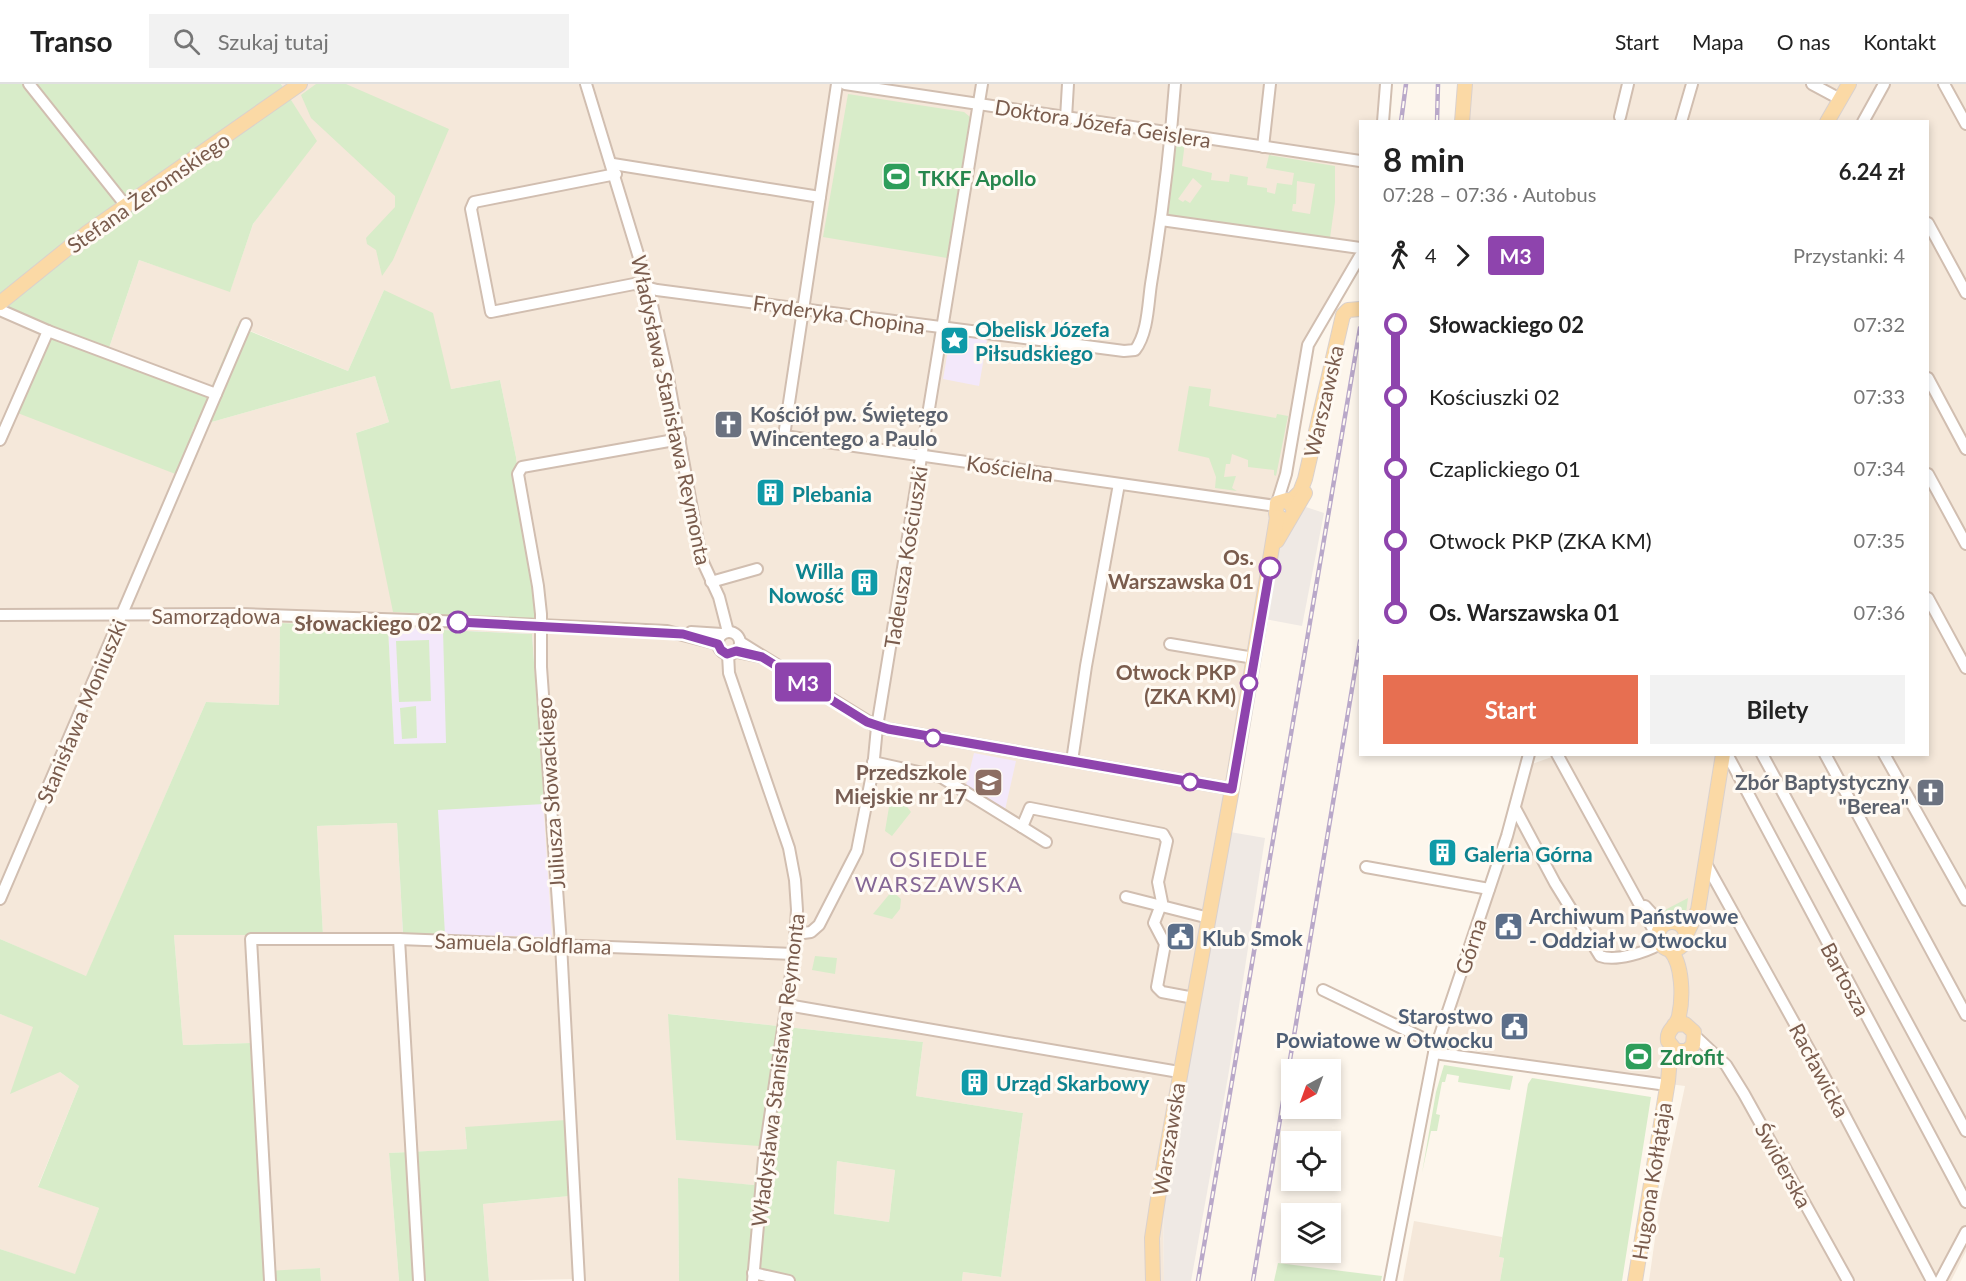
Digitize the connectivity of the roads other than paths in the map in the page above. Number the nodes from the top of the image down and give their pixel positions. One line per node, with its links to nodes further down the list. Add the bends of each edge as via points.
1 (29, 84): 34 (street)
2 (586, 84): 32 (street, Władysława Stanisława Reymonta)
3 (837, 84): 33 (street)
4 (845, 84): 18 (street, Doktora Józefa Geislera)
5 (982, 84): 18 (street, Tadeusza Kościuszki)
6 (1068, 84): 21 (street)
7 (1175, 84): 29 (street, Fryderyka Chopina)
8 (1270, 84): 30 (street)
9 (1386, 84): 23 (street)
10 (1465, 84): 24 (main road)
11 (1628, 84): 20 (street)
12 (1692, 84): 25 (street)
13 (1812, 84): 19 (street)
14 (1849, 84): 19 (main road)
15 (1884, 84): 22 (street)
16 (1944, 84): 28 (street)
17 (292, 86): 34 (main road, Stefana Żeromskiego)
18 (978, 103): 21 (street, Doktora Józefa Geislera); 48 (street, Tadeusza Kościuszki)
19 (1838, 103): 26 (main road); 27 (main road)
20 (1620, 117)
21 (1066, 118): 29 (street, Doktora Józefa Geislera)
22 (1867, 119)
23 (1383, 120)
24 (1462, 120)
25 (1682, 120)
26 (1828, 120)
27 (1834, 120)
28 (1966, 124)
29 (1172, 135): 30 (street, Doktora Józefa Geislera); 35 (street, Fryderyka Chopina)
30 (1263, 147): 31 (street, Doktora Józefa Geislera)
31 (1359, 161)
32 (614, 169): 33 (street); 39 (street, Władysława Stanisława Reymonta); 39 (street, Fryderyka Chopina, via 474,202 471,209 491,312 634,284)
33 (820, 197): 42 (street)
34 (127, 207): 41 (main road, Stefana Żeromskiego, via 88,232)
35 (1161, 220): 37 (street); 48 (street, Fryderyka Chopina, via 1147,310 1135,350)
36 (1929, 226): 40 (street)
37 (1359, 248)
38 (1359, 258): 56 (street, Warszawska, via 1308,345)
39 (648, 288): 42 (street, Fryderyka Chopina); 52 (street, Władysława Stanisława Reymonta)
40 (1966, 293)
41 (0, 303)
42 (803, 309): 48 (street, Fryderyka Chopina); 55 (street, Kościelna, via 784,436)
43 (1359, 309): 47 (main road, via 1348,310)
44 (0, 310): 49 (street)
45 (1359, 318): 47 (main road)
46 (246, 324): 51 (street, Stanisława Moniuszki)
47 (1341, 324): 58 (main road, Warszawska)
48 (943, 328): 55 (street, Tadeusza Kościuszki)
49 (48, 331): 51 (street); 53 (street)
50 (1929, 380): 54 (street)
51 (216, 394): 66 (street, Stanisława Moniuszki)
52 (680, 439): 63 (street, Władysława Stanisława Reymonta, via 701,558); 67 (street, Juliusza Słowackiego, via 522,467 518,474)
53 (0, 440)
54 (1966, 449)
55 (922, 455): 59 (street, Kościelna); 73 (street, Tadeusza Kościuszki)
56 (1286, 474): 58 (street, Warszawska, via 1295,483); 60 (street, Warszawska)
57 (1929, 476): 61 (street)
58 (1305, 479): 60 (main road, Warszawska, via 1304,497)
59 (1119, 484): 60 (street, Kościelna); 81 (street)
60 (1284, 509): 71 (main road, Warszawska)
61 (1966, 544)
62 (758, 570): 63 (street)
63 (711, 582): 68 (street, Władysława Stanisława Reymonta, via 719,597)
64 (1929, 600): 72 (street)
65 (0, 615): 66 (street, Samorządowa)
66 (121, 615): 67 (street, Samorządowa, via 242,614); 93 (street, Stanisława Moniuszki)
67 (541, 625): 68 (street, Samorządowa, via 683,634 687,631); 101 (street, Juliusza Słowackiego)
68 (723, 637): 70 (street, via 721,650); 70 (street, via 738,636)
69 (1170, 644): 71 (street)
70 (735, 649): 73 (street, via 762,657); 98 (street, Władysława Stanisława Reymonta, via 729,673 789,848 795,879)
71 (1254, 658): 83 (main road, Warszawska)
72 (1966, 668)
73 (878, 727): 81 (street); 82 (street, Tadeusza Kościuszki)
74 (1531, 756): 84 (street, Górna)
75 (1557, 756): 92 (street)
76 (1725, 756): 87 (main road)
77 (1726, 756): 114 (street, Bartosza)
78 (1763, 756): 113 (street)
79 (1826, 756): 107 (street)
80 (1885, 756): 94 (street)
81 (1072, 761): 83 (street)
82 (873, 762): 85 (street, via 941,777); 98 (street, Tadeusza Kościuszki, via 856,855 819,925 811,932)
83 (1232, 789): 96 (main road, Warszawska)
84 (1515, 808): 89 (street, Górna); 100 (street, via 1600,956 1612,959)
85 (1022, 827): 86 (street); 95 (street, via 1030,808 1163,834 1167,841 1158,882)
86 (1047, 842)
87 (1705, 862): 90 (main road); 125 (street, Racławicka)
88 (1366, 867): 89 (street)
89 (1489, 889): 110 (street, Górna)
90 (1699, 896): 97 (main road, via 1686,917); 100 (main road, via 1697,914)
91 (1126, 897): 95 (street)
92 (1636, 898): 97 (street, via 1656,918); 100 (street)
93 (0, 899)
94 (1966, 900)
95 (1160, 906): 96 (street); 105 (street, via 1154,927 1165,944 1157,987 1162,992)
96 (1209, 918): 105 (main road, Warszawska)
97 (1671, 923): 100 (main road, via 1660,929); 100 (main road, via 1683,927)
98 (796, 934): 102 (street, Władysława Stanisława Reymonta)
99 (399, 939): 101 (street, Samuela Goldflama); 117 (street, Samuela Goldflama, via 251,939); 118 (street)
100 (1671, 943): 103 (main road)
101 (561, 944): 102 (street, Samuela Goldflama); 119 (street, Juliusza Słowackiego)
102 (794, 954): 106 (street, Władysława Stanisława Reymonta)
103 (1683, 985): 108 (main road); 109 (main road)
104 (1323, 990): 110 (street)
105 (1194, 999): 111 (main road, Warszawska)
106 (787, 1005): 111 (street); 116 (street, Władysława Stanisława Reymonta, via 764,1158)
107 (1966, 1015)
108 (1674, 1025): 109 (main road, via 1682,1023); 109 (main road, via 1667,1035)
109 (1685, 1042): 112 (main road, Hugona Kołłątaja); 124 (street, Świderska, via 1713,1053 1726,1065)
110 (1436, 1049): 112 (street); 122 (street, Górna)
111 (1179, 1072): 121 (main road, Warszawska, via 1152,1238)
112 (1667, 1083): 123 (main road, Hugona Kołłątaja)
113 (1966, 1131)
114 (1966, 1202)
115 (1966, 1232): 126 (street)
116 (753, 1277): 120 (street)
117 (270, 1281)
118 (419, 1281)
119 (579, 1281)
120 (789, 1281)
121 (1153, 1281)
122 (1390, 1281)
123 (1635, 1281)
124 (1848, 1281)
125 (1932, 1281)
126 (1940, 1281)

